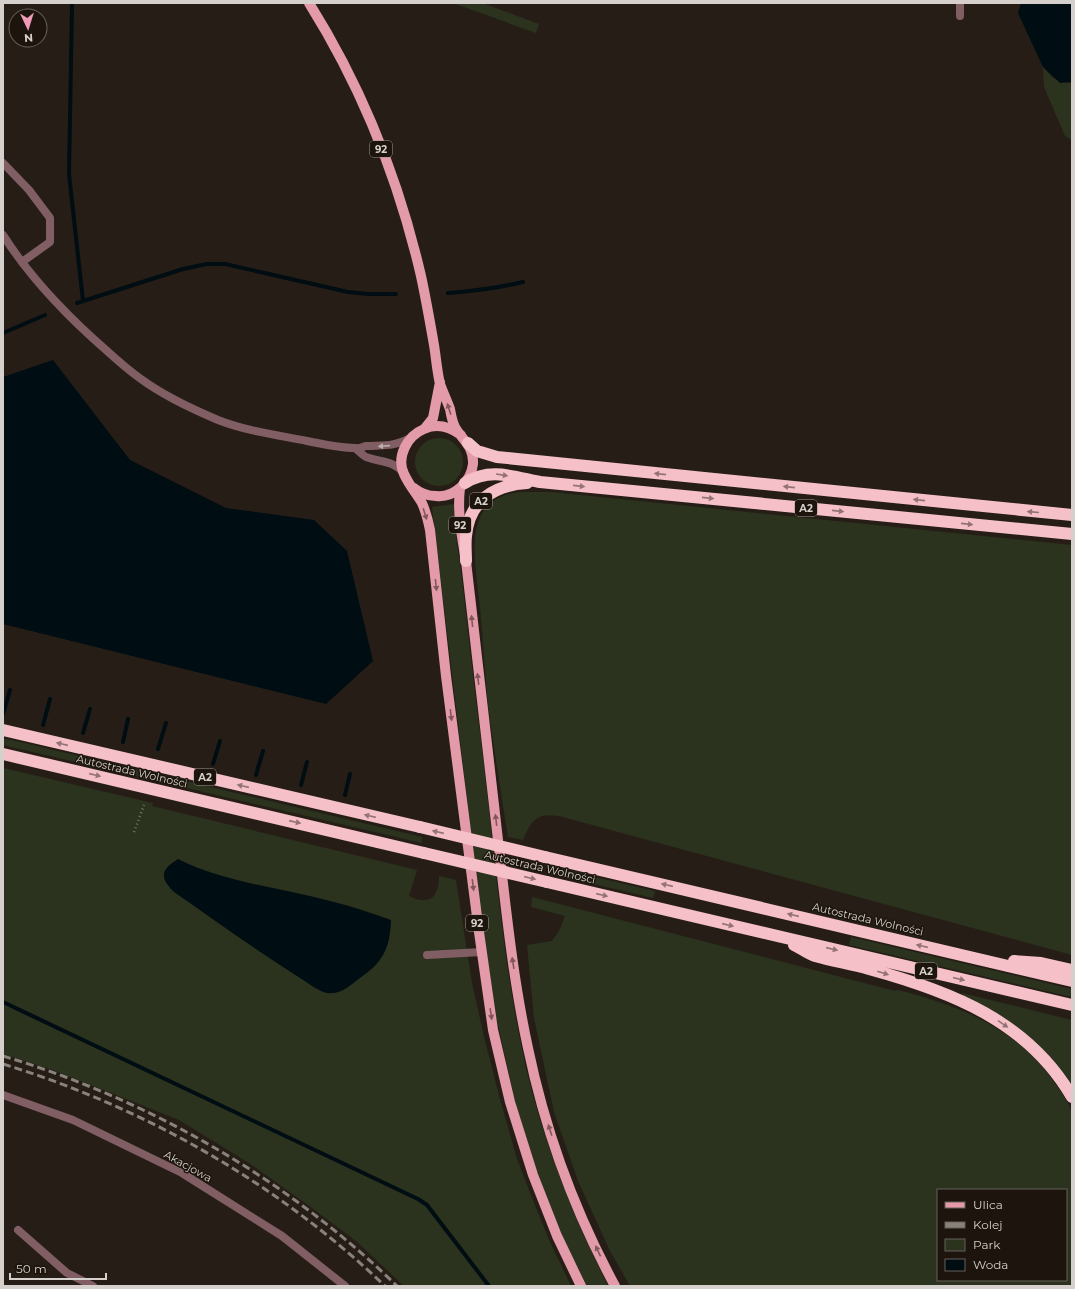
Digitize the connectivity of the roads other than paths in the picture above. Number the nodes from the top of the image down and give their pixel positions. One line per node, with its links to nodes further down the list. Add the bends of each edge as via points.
1 (309, 3): 7 (main road, 92, via 356,90 389,171 421,276)
2 (960, 3): 3 (street)
3 (960, 16)
4 (3, 163): 6 (street, via 29,190 50,218 50,242)
5 (3, 235): 6 (street)
6 (22, 262): 11 (street, via 55,302 82,329 141,380 167,395 220,420 251,429)
7 (440, 382): 8 (main road, 92, via 433,418); 10 (main road, 92, one-way to 7, via 453,422)
8 (425, 428): 9 (main road, 92); 10 (main road, via 448,427)
9 (410, 438): 11 (street, one-way to 11, via 400,444); 12 (main road, 92, via 404,449)
10 (464, 439): 15 (main road, 92, via 472,453 473,463 471,474); 16 (highway, A2, one-way to 10, via 497,457 477,451)
11 (356, 449): 12 (street, via 364,456 387,462)
12 (404, 473): 14 (main road, 92)
13 (540, 482): 15 (highway, A2, one-way to 13, via 478,476 493,473); 17 (highway, A2, one-way to 17); 18 (highway, A2, via 503,486 482,499 468,524)
14 (410, 484): 15 (main road, 92, via 428,496 440,497 451,494); 22 (main road, 92, one-way to 22, via 425,510 430,530)
15 (463, 486): 18 (main road, 92, via 458,502)
16 (1072, 515)
17 (1072, 534)
18 (466, 561): 34 (main road, 92, one-way to 18, via 563,1169 528,1047 510,944)
19 (3, 730): 24 (highway, Autostrada Wolności / A2, one-way to 19, bridge)
20 (3, 754): 21 (highway, Autostrada Wolności / A2, one-way to 21, bridge)
21 (780, 938): 27 (highway, Autostrada Wolności / A2, one-way to 27); 29 (highway, A2, one-way to 29, via 814,956 909,981 941,992 983,1012 1014,1031 1036,1050)
22 (482, 952): 23 (street); 33 (main road, 92, one-way to 33, via 493,1030 510,1102 533,1175 557,1236)
23 (427, 955)
24 (973, 957): 25 (highway, A2, via 1041,963); 26 (highway, Autostrada Wolności / A2)
25 (1072, 970)
26 (1072, 981)
27 (1072, 1005)
28 (3, 1095): 32 (street, Akacjowa, via 73,1120 182,1173 282,1236)
29 (1072, 1098)
30 (18, 1230): 31 (street, via 67,1273)
31 (93, 1286)
32 (345, 1286)
33 (581, 1286)
34 (615, 1286)

